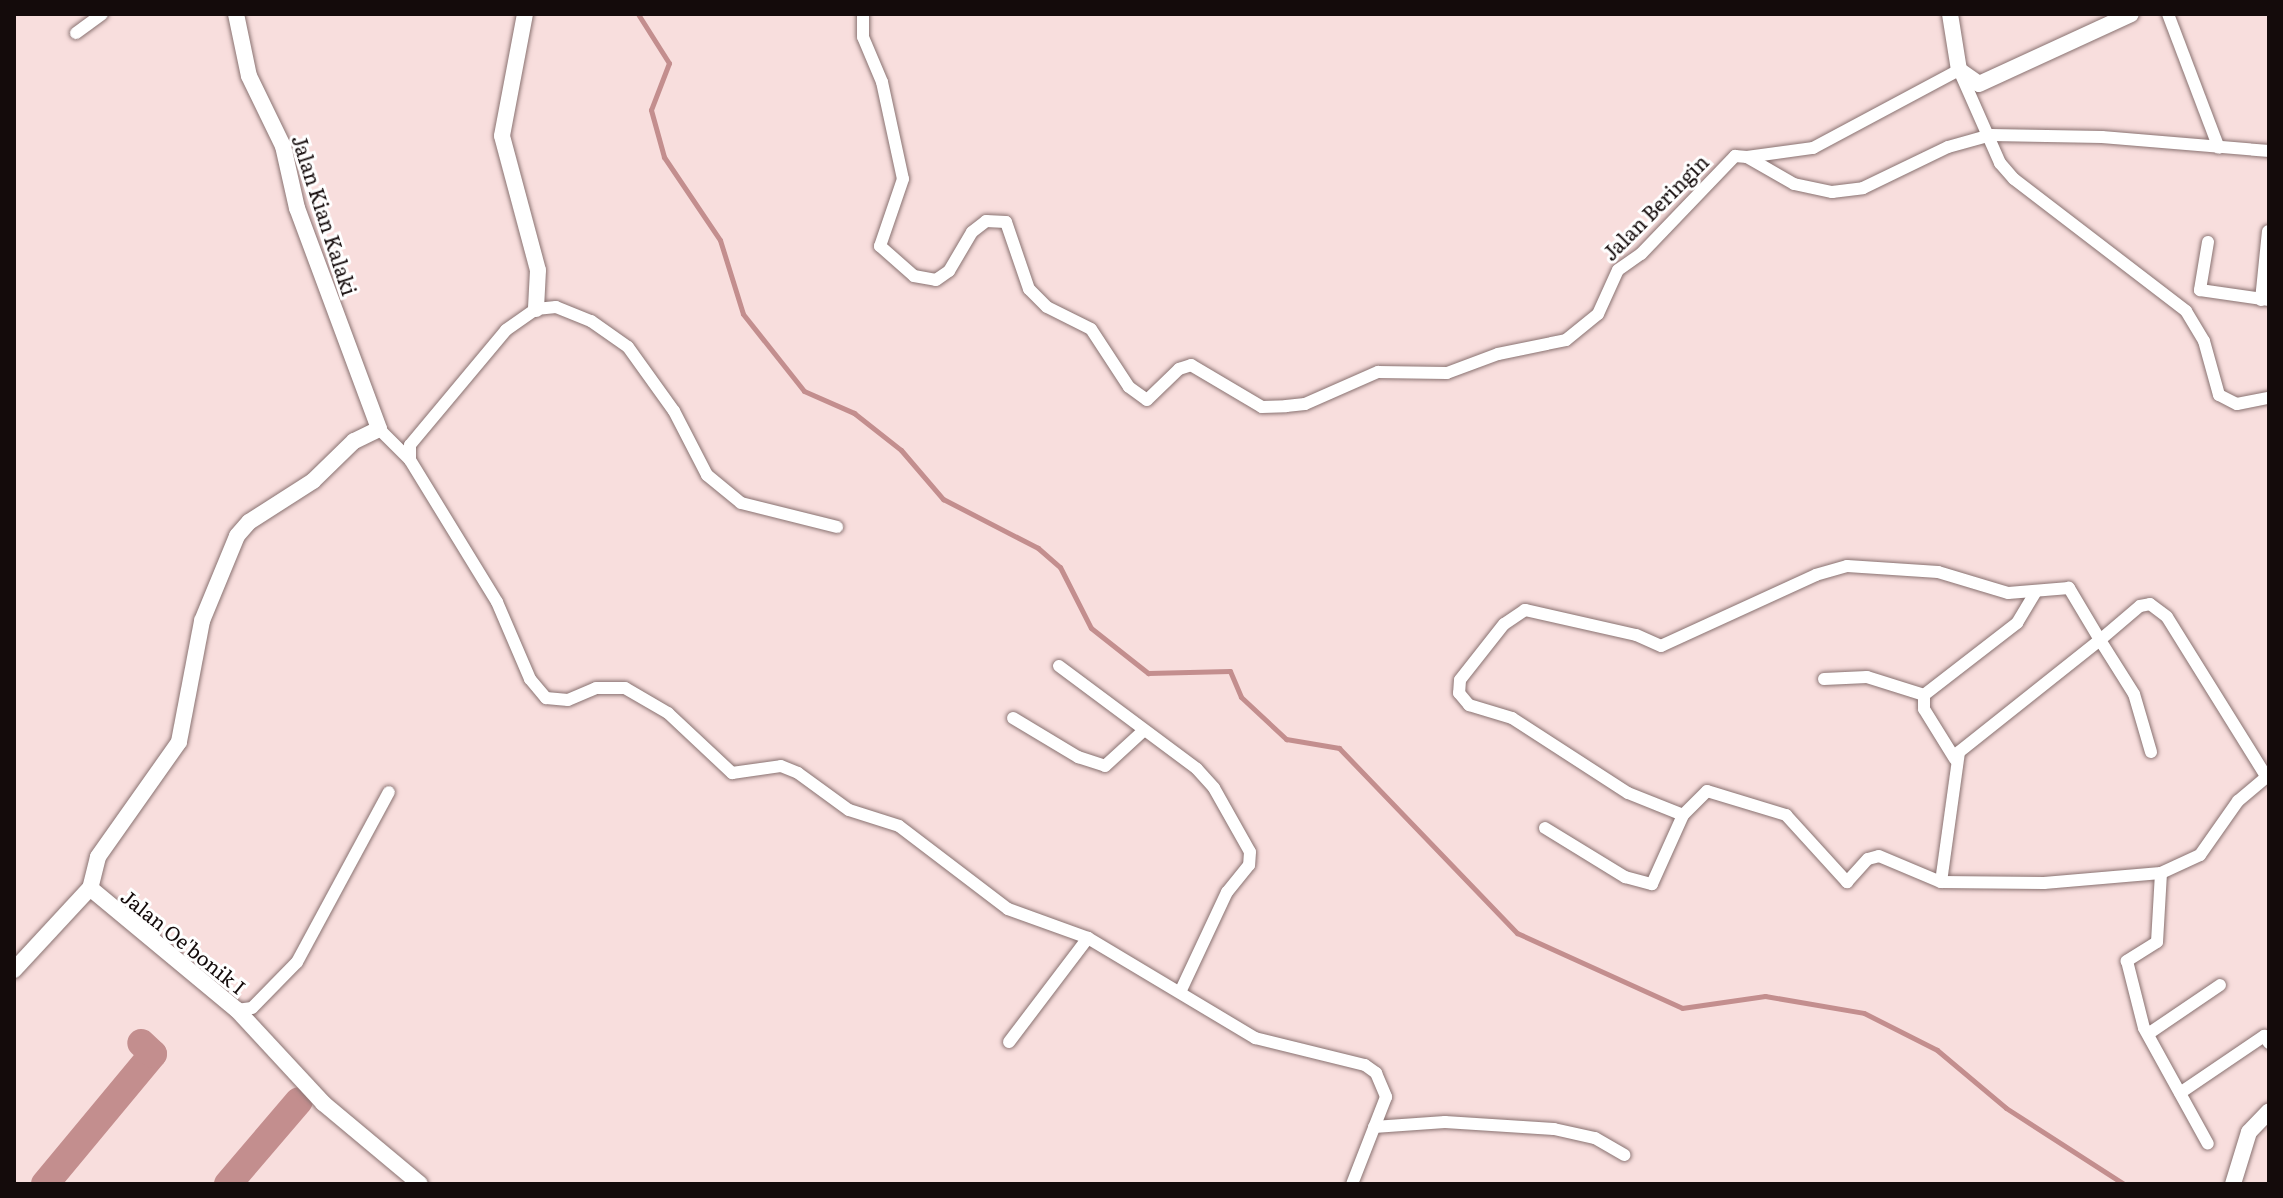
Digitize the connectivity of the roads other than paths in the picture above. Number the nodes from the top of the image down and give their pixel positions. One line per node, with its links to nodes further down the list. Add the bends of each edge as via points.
1 (95, 14): 2 (street, via 78,29)
2 (102, 14)
3 (236, 14): 19 (street, Jalan Kian Kalaki, via 249,76 283,146 297,208)
4 (525, 14): 17 (street, via 502,136 538,270)
5 (863, 14): 13 (street, Jalan Beringin, via 863,37 882,82 903,179 880,246 914,276 936,280 949,271 972,232 986,221 1006,222 1029,289 1047,307 1091,329 1129,387 1147,400 1179,369 1191,365 1262,407 1286,406 1305,404 1378,372 1447,373 1498,354 1566,340 1598,314 1618,270 1641,254 1730,160)
6 (1950, 14): 9 (street)
7 (2131, 14): 9 (street, via 1989,81 1969,81)
8 (2168, 14): 11 (street)
9 (1959, 70): 10 (street); 13 (street, via 1813,148)
10 (1991, 135): 11 (street, via 2102,137); 13 (street, via 1948,147 1847,191 1794,184); 18 (street, via 2000,163 2014,179 2186,311 2204,341 2219,395 2237,404)
11 (2219, 148): 12 (street)
12 (2269, 151)
13 (1747, 157)
14 (2268, 231): 16 (street)
15 (2208, 242): 16 (street, via 2200,290)
16 (2265, 300)
17 (536, 309): 20 (street, via 506,330 478,363 410,445); 21 (street, via 577,313 628,347 674,411 707,475 741,503)
18 (2269, 398)
19 (379, 429): 20 (street); 37 (street, via 354,441 313,481 249,522 237,536 199,634 179,742 98,857)
20 (410, 460): 38 (street, via 497,602 530,679 546,698 568,700 596,688 625,688 668,713 732,773 781,766 798,773 849,810 899,826 999,904)
21 (837, 527)
22 (2035, 593): 23 (street, via 2069,588); 26 (street, via 2017,623); 33 (street, via 2008,593 1938,572 1871,564 1816,575 1661,646 1560,615 1525,610 1511,617 1460,680 1464,701 1512,718 1612,785)
23 (2100, 640): 29 (street, via 2134,694); 30 (street, via 1971,738); 31 (street, via 2140,606 2159,607)
24 (1059, 666): 28 (street)
25 (1824, 679): 26 (street, via 1867,677)
26 (1924, 695): 30 (street, via 1924,709)
27 (1013, 718): 28 (street, via 1105,766)
28 (1143, 731): 41 (street, via 1214,788 1250,852 1249,865 1227,892)
29 (2151, 752)
30 (1955, 759): 36 (street)
31 (2268, 775): 35 (street, via 2238,801 2200,855)
32 (389, 792): 42 (street, via 297,962 252,1008)
33 (1683, 815): 34 (street, via 1652,884 1605,867); 36 (street, via 1707,791 1796,822 1840,880 1853,880 1862,864 1879,856)
34 (1545, 828)
35 (2161, 873): 36 (street, via 2044,883); 43 (street, via 2157,942 2127,961)
36 (1941, 882)
37 (90, 888): 39 (street); 42 (street, Jalan Oe'bonik I)
38 (1088, 938): 41 (street); 44 (street)
39 (14, 970)
40 (2220, 985): 43 (street)
41 (1181, 990): 48 (street, via 1255,1038 1365,1065 1376,1073 1386,1097)
42 (237, 1010): 51 (street, Jalan Oe'bonik I, via 323,1103)
43 (2148, 1034): 46 (street)
44 (1009, 1042)
45 (2269, 1043): 46 (street, via 2264,1036)
46 (2180, 1093): 49 (street)
47 (2269, 1111): 53 (street, via 2249,1132)
48 (1374, 1127): 50 (street, via 1445,1122 1527,1126 1595,1138); 52 (street)
49 (2208, 1144)
50 (1624, 1155)
51 (420, 1184)
52 (1352, 1184)
53 (2233, 1184)

